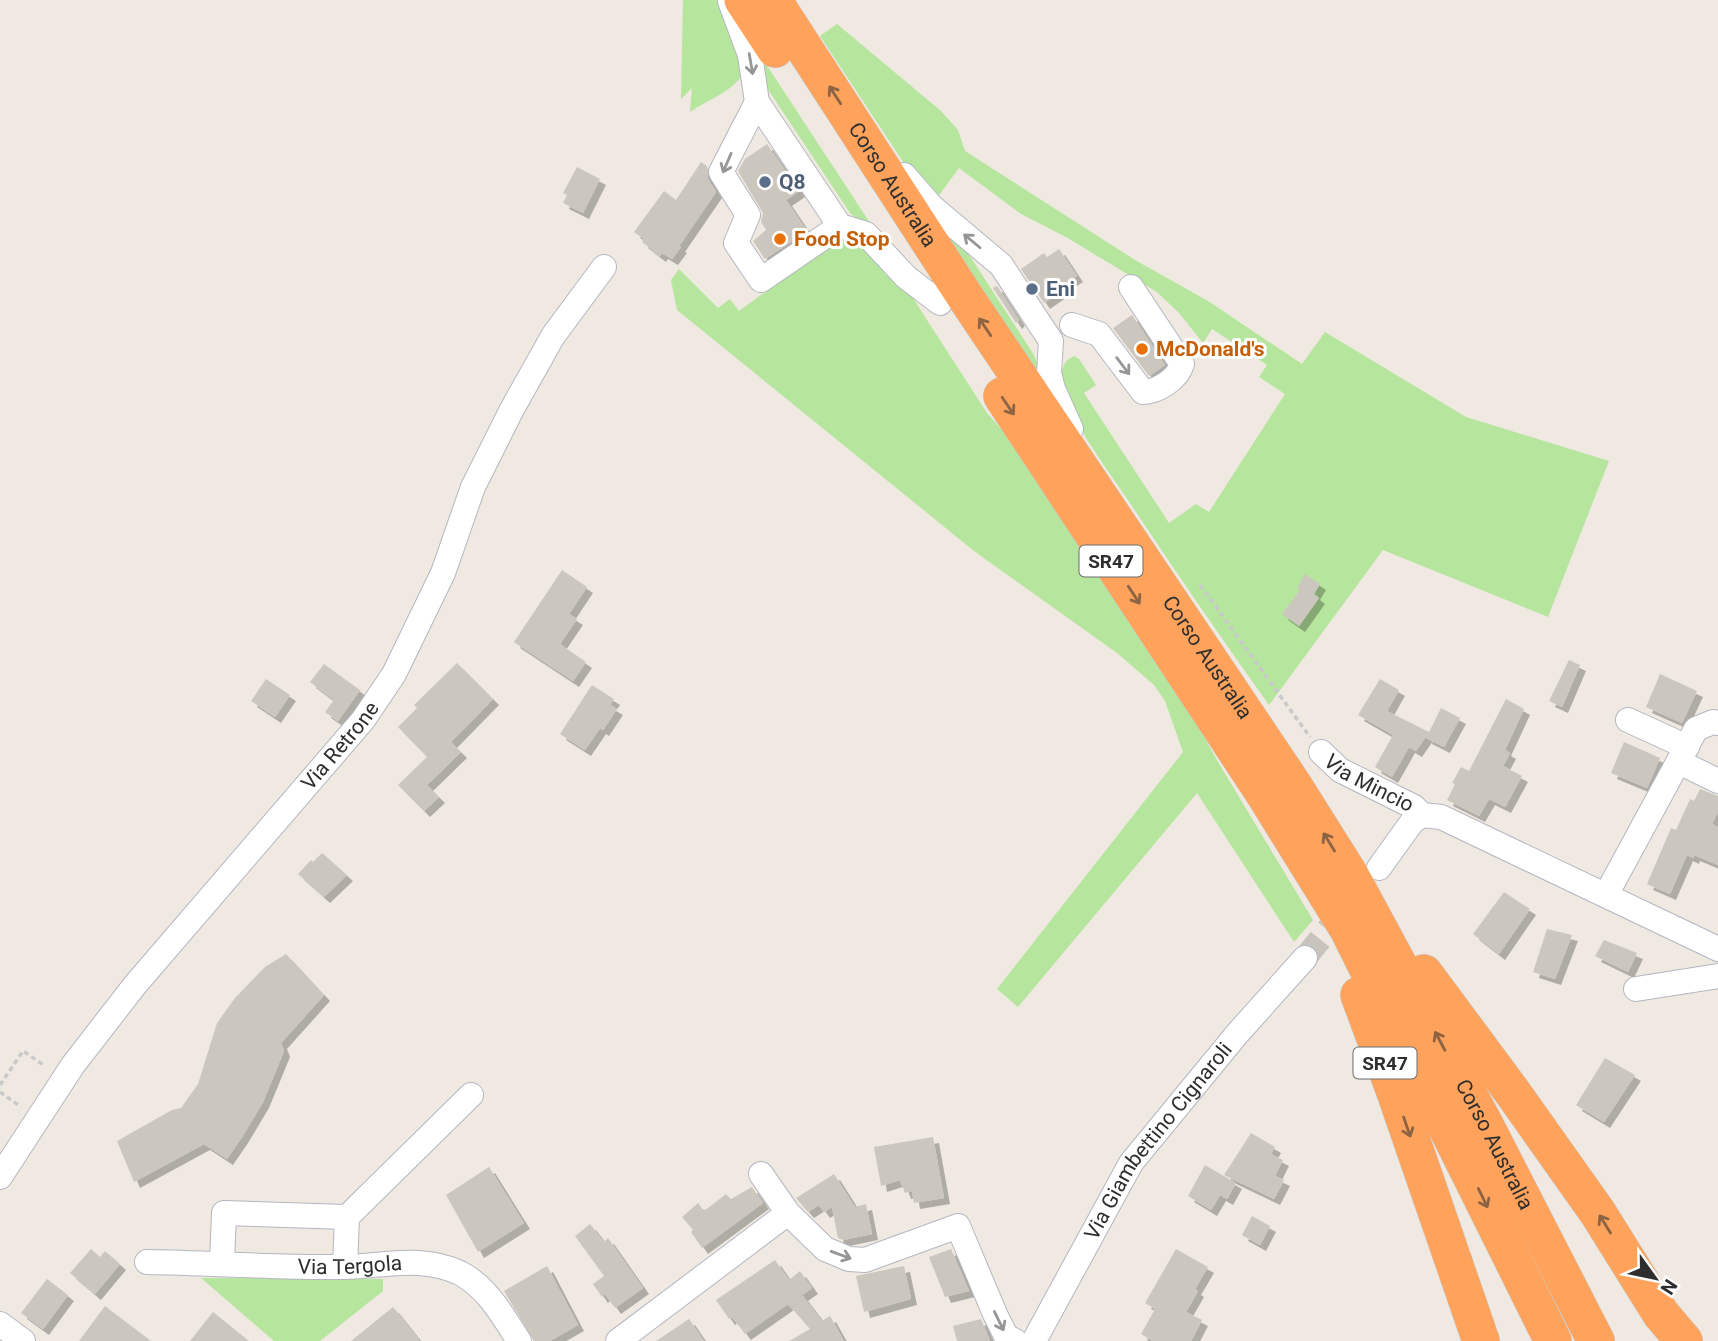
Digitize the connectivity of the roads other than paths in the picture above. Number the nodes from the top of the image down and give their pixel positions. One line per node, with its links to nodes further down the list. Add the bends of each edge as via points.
1 (730, 0): 4 (street, one-way to 4, via 750,55)
2 (743, 0): 9 (highway, Corso Australia / SR47)
3 (773, 0): 5 (highway, Corso Australia / SR47, one-way to 3)
4 (757, 102): 6 (street); 6 (street, one-way to 6, via 722,173 748,215 736,243 761,280)
5 (861, 136): 11 (highway, Corso Australia / SR47, one-way to 5); 11 (street, one-way to 5, via 1053,389 1051,341 1001,265 932,207 901,171)
6 (839, 226): 9 (street, via 866,234 906,277)
7 (604, 267): 27 (street, Via Retrone, via 553,336 511,411 472,487 443,573 394,674 363,720 135,985 73,1065)
8 (1132, 287): 10 (street, one-way to 8, via 1099,334 1143,392 1153,392 1180,372 1182,364)
9 (940, 303): 17 (highway, Corso Australia / SR47, one-way to 17)
10 (1072, 325)
11 (1097, 491): 19 (highway, Corso Australia / SR47, one-way to 11, via 1294,786)
12 (1628, 720): 15 (street)
13 (1718, 723): 15 (street, via 1696,729)
14 (1321, 752): 18 (street, Via Mincio, via 1340,770)
15 (1683, 755): 16 (street); 20 (street)
16 (1718, 781)
17 (1265, 795): 40 (highway, SR47, one-way to 40, via 1358,993); 41 (highway, Corso Australia / SR47, one-way to 41, via 1348,929)
18 (1423, 814): 19 (street); 20 (street, Via Mincio, via 1441,817)
19 (1364, 872): 42 (highway, Corso Australia / SR47, one-way to 19, via 1484,1123); 43 (highway, SR47, one-way to 19, via 1428,978)
20 (1606, 895): 21 (street, Via Mincio)
21 (1718, 949)
22 (1305, 958): 39 (street, Via Giambettino Cignaroli, via 1132,1163)
23 (1718, 976): 24 (street)
24 (1636, 989)
25 (471, 1095): 29 (street)
26 (761, 1174): 28 (street)
27 (0, 1177)
28 (789, 1213): 34 (street); 38 (street, one-way to 38, via 825,1249 849,1259 865,1260 958,1226 995,1314 1006,1336)
29 (346, 1217): 31 (street, via 224,1213); 32 (street)
30 (147, 1262): 31 (street, Via Tergola)
31 (222, 1263): 32 (street, Via Tergola)
32 (345, 1267): 36 (street, Via Tergola, via 442,1265 483,1291)
33 (0, 1325): 35 (street)
34 (646, 1333): 37 (street)
35 (23, 1341)
36 (519, 1341)
37 (618, 1341)
38 (1015, 1341)
39 (1034, 1341)
40 (1480, 1341)
41 (1553, 1341)
42 (1596, 1341)
43 (1684, 1341)

